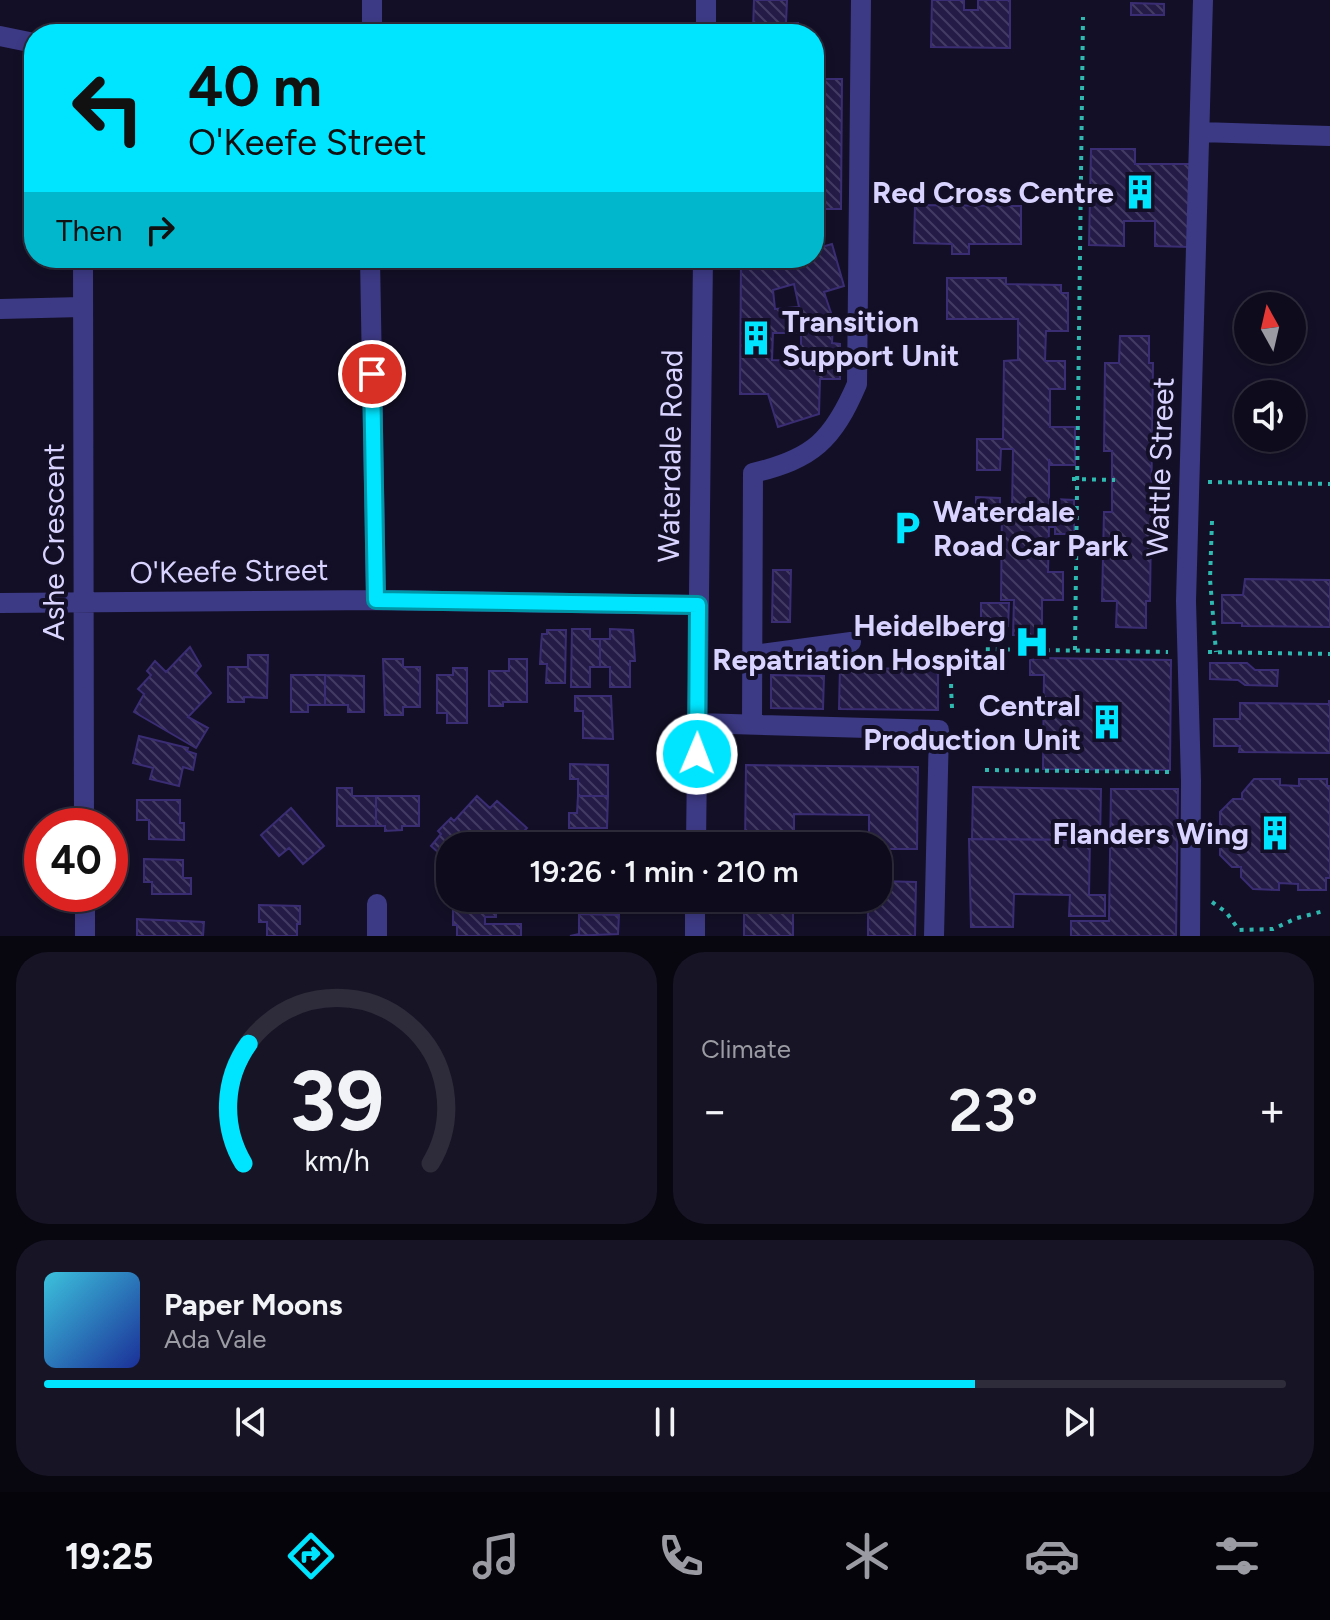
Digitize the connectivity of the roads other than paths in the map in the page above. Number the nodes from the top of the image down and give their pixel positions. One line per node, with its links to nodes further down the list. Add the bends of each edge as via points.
1 (372, 0): 5 (street)
2 (706, 0): 6 (street)
3 (861, 0): 21 (street, via 857,384 845,413 820,446 784,466 753,473)
4 (1203, 0): 9 (street, Wattle Street)
5 (372, 24)
6 (706, 24)
7 (0, 36): 8 (street)
8 (24, 41)
9 (1200, 132): 10 (street); 33 (street, Wattle Street, via 1186,601)
10 (1330, 136)
11 (83, 268): 14 (street, Ashe Crescent)
12 (370, 268): 16 (street)
13 (703, 268): 19 (street, Waterdale Road)
14 (82, 307): 15 (street); 18 (street, Ashe Crescent)
15 (0, 309)
16 (376, 600): 18 (street, O'Keefe Street); 19 (street, O'Keefe Street)
17 (0, 603): 18 (street, O'Keefe Street)
18 (83, 603): 24 (street, Ashe Crescent)
19 (698, 605): 22 (street, Waterdale Road)
20 (851, 642): 21 (street)
21 (753, 655): 23 (street)
22 (697, 723): 23 (street); 25 (street, Waterdale Road)
23 (752, 724): 32 (street, via 939,730)
24 (84, 808)
25 (696, 832)
26 (377, 904): 30 (street)
27 (85, 912): 29 (street)
28 (695, 912): 31 (street)
29 (85, 936)
30 (377, 936)
31 (695, 936)
32 (934, 936)
33 (1190, 936)

